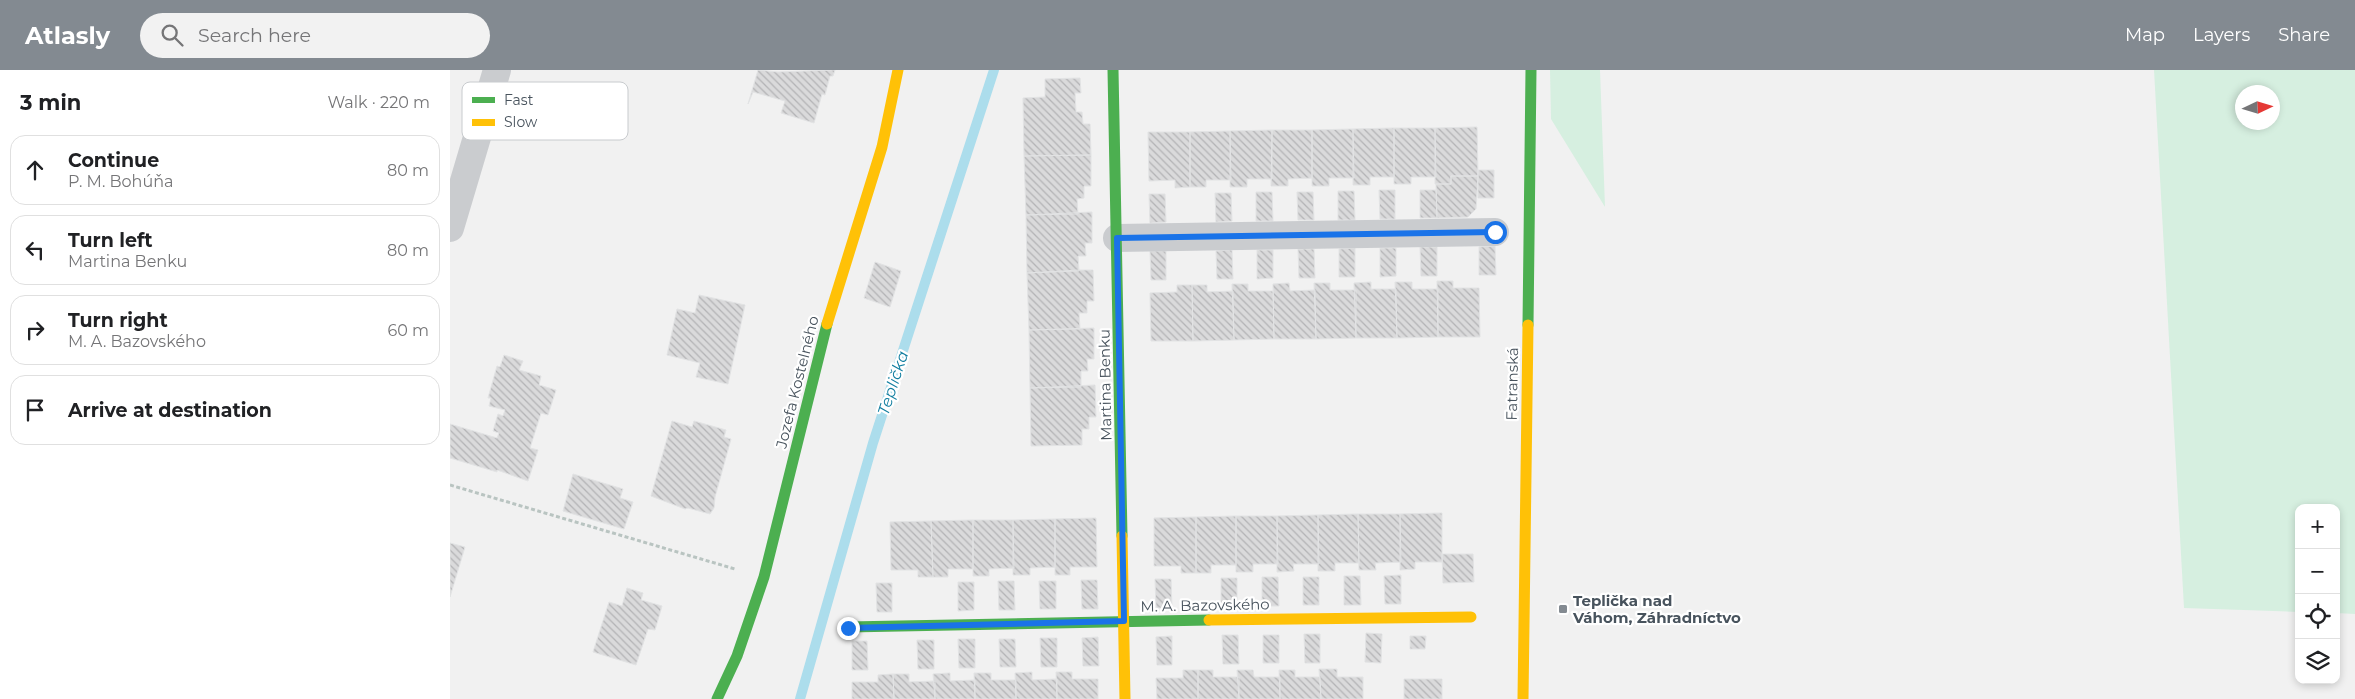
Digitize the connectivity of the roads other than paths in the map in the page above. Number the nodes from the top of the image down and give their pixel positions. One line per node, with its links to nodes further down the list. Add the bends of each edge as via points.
1 (898, 70): 11 (street, Jozefa Kostelného, via 882,147 823,336 764,577 737,656)
2 (1113, 70): 7 (street, Martina Benku)
3 (1531, 70): 13 (street, Fatranská)
4 (476, 140): 5 (street)
5 (450, 228)
6 (1495, 232): 7 (street)
7 (1117, 238): 9 (street, Martina Benku)
8 (1471, 617): 9 (street, M. A. Bazovského)
9 (1124, 621): 10 (street, M. A. Bazovského); 12 (street, Martina Benku)
10 (848, 628)
11 (717, 699)
12 (1125, 699)
13 (1523, 699)

